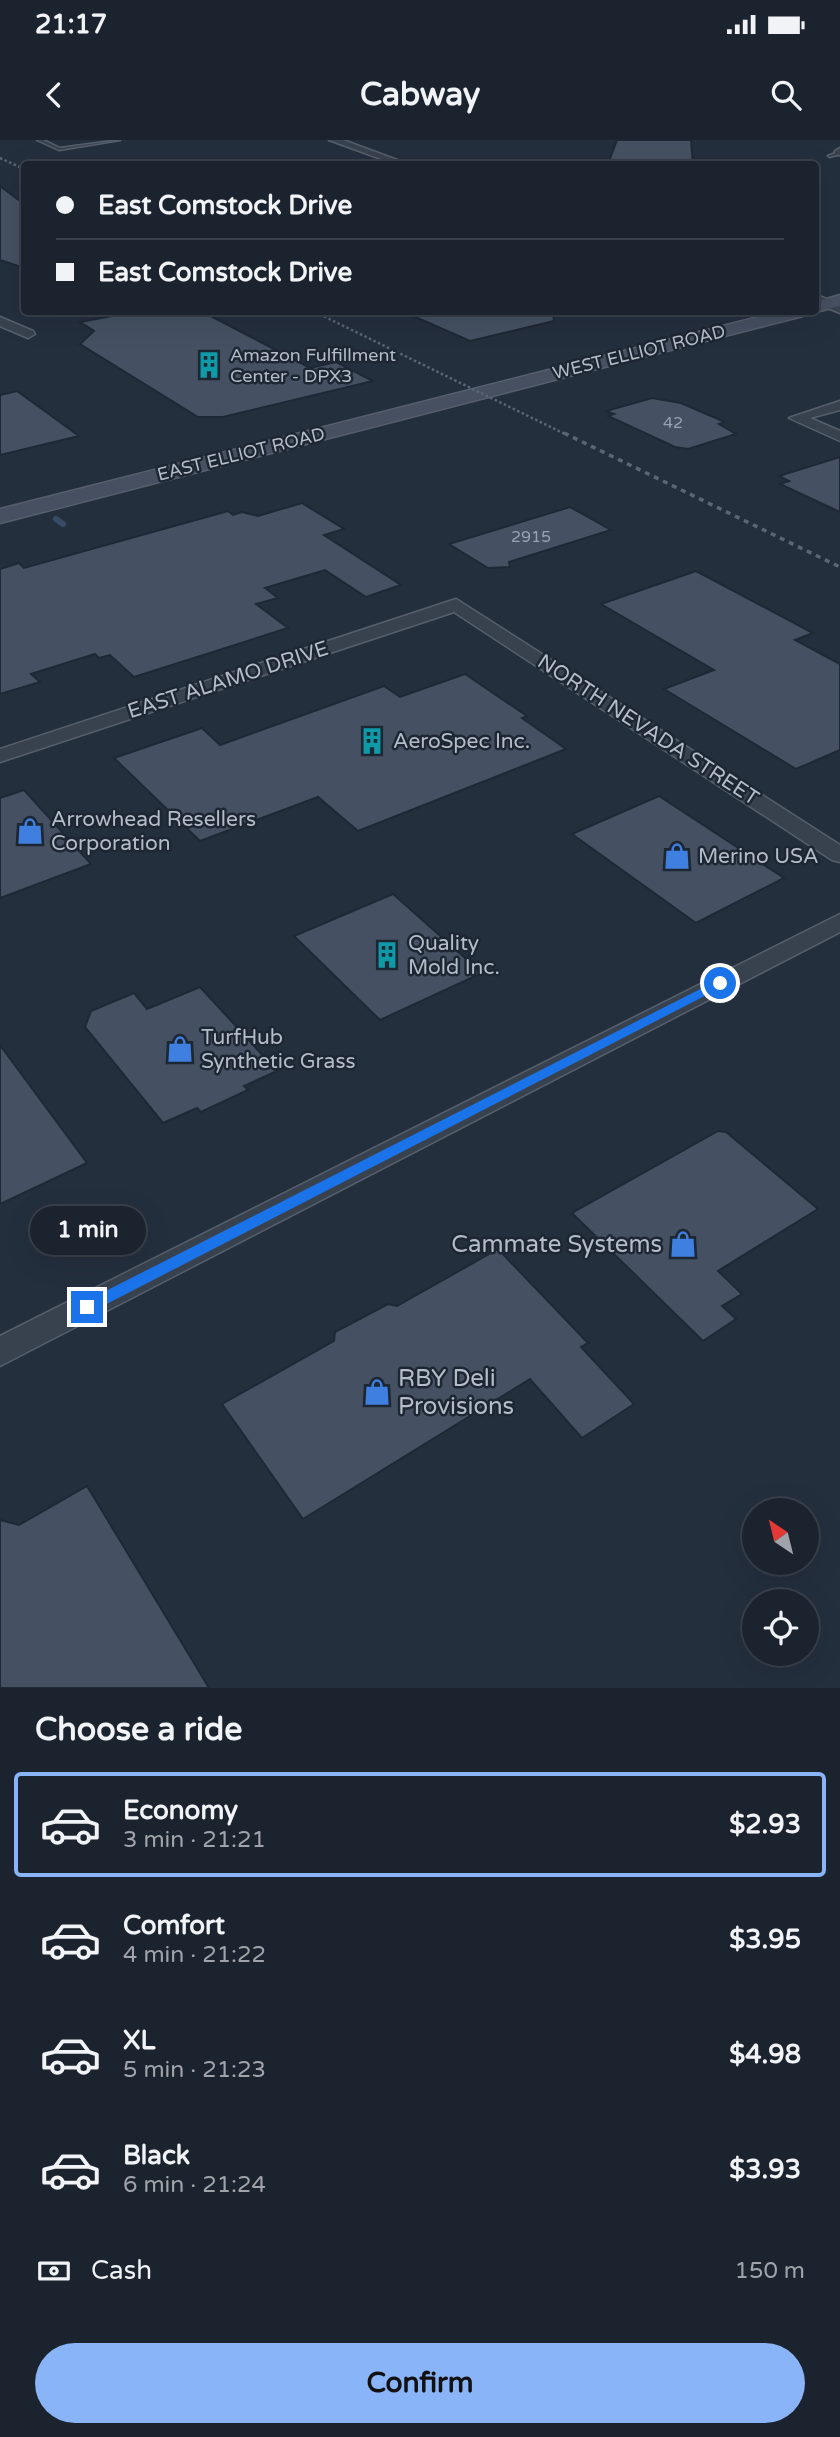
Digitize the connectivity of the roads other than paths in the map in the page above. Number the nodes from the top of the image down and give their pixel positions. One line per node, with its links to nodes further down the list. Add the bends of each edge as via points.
1 (38, 140): 2 (lane, via 59,149)
2 (118, 140)
3 (334, 140): 4 (street)
4 (394, 161)
5 (785, 315): 8 (main road, WEST ELLIOT ROAD)
6 (0, 321): 7 (street)
7 (28, 334)
8 (481, 392): 11 (main road, EAST ELLIOT ROAD)
9 (840, 405): 10 (street, via 796,418)
10 (840, 436)
11 (0, 516)
12 (456, 605): 13 (street, EAST ALAMO DRIVE); 14 (street, NORTH NEVADA STREET)
13 (0, 756)
14 (840, 855)
15 (840, 922): 16 (street)
16 (0, 1352)

